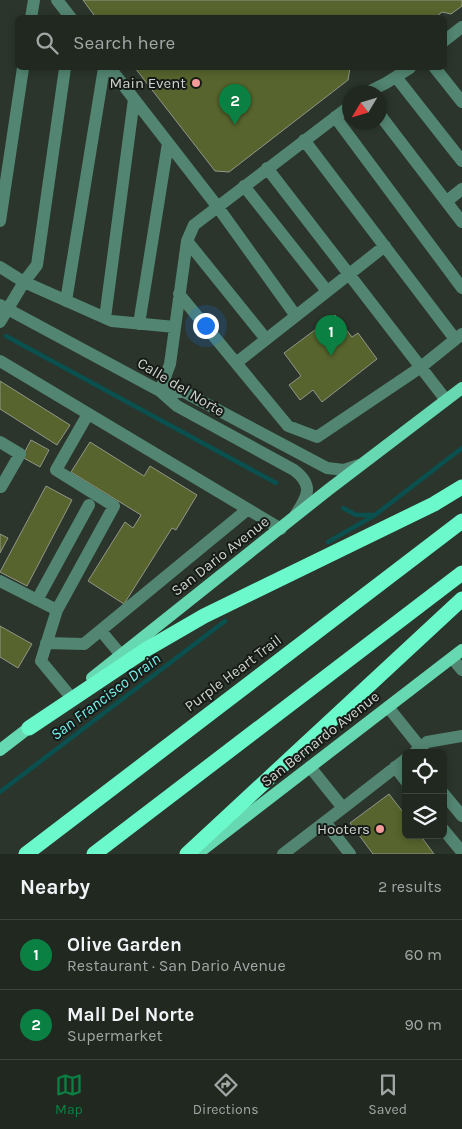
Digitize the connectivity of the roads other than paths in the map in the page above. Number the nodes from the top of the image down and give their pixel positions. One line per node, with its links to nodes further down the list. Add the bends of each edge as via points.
1 (34, 0): 3 (street)
2 (58, 0): 4 (street)
3 (32, 15)
4 (69, 15)
5 (24, 70): 26 (street)
6 (64, 70): 32 (street, via 37,265)
7 (104, 70): 36 (street)
8 (112, 70): 13 (street)
9 (407, 70): 11 (street)
10 (437, 70): 14 (street)
11 (396, 78): 12 (street); 20 (street)
12 (382, 85)
13 (134, 99): 19 (street); 39 (street)
14 (462, 102)
15 (342, 112): 16 (street)
16 (335, 117): 18 (street); 33 (street)
17 (387, 124): 24 (street)
18 (304, 140): 21 (street); 29 (street)
19 (168, 143): 25 (street); 41 (street)
20 (462, 161)
21 (267, 168): 22 (street); 31 (street)
22 (244, 186): 25 (street); 34 (street)
23 (462, 189): 24 (street)
24 (446, 202): 27 (street)
25 (217, 206): 28 (street, via 194,225); 38 (street)
26 (0, 221)
27 (462, 222)
28 (187, 241): 35 (street); 44 (street)
29 (385, 246): 31 (street); 43 (street)
30 (0, 267): 32 (street)
31 (350, 274): 34 (street); 47 (street)
32 (24, 282): 36 (street); 37 (street)
33 (462, 288)
34 (327, 291): 38 (street)
35 (180, 294): 42 (street); 46 (street)
36 (66, 301): 39 (street)
37 (4, 307): 40 (street); 49 (street, Calle del Norte)
38 (296, 316): 44 (street)
39 (105, 318): 41 (street)
40 (0, 322)
41 (139, 324): 42 (street)
42 (175, 327): 49 (street, via 170,364)
43 (459, 336): 47 (street)
44 (266, 339): 46 (street)
45 (0, 361): 51 (street)
46 (236, 363): 47 (street, via 288,426 317,437)
47 (421, 367): 50 (street)
48 (462, 388): 50 (main road, San Dario Avenue)
49 (160, 391): 53 (street, via 184,392 327,468 344,470); 58 (street, Calle del Norte, via 177,406 301,475 308,493)
50 (446, 400): 53 (main road, San Dario Avenue)
51 (88, 414): 57 (street); 65 (street, via 56,470 114,506)
52 (0, 442): 54 (street, via 20,454)
53 (364, 463): 58 (main road, San Dario Avenue)
54 (1, 487)
55 (462, 487): 73 (highway, via 434,504 204,616 147,649)
56 (89, 505): 64 (street)
57 (248, 510): 60 (street); 66 (street)
58 (294, 519): 60 (main road, San Dario Avenue)
59 (462, 521): 88 (highway, Purple Heart Trail)
60 (281, 529): 69 (main road, San Dario Avenue)
61 (462, 573): 89 (highway)
62 (0, 581): 64 (street)
63 (462, 599): 90 (highway)
64 (36, 600): 65 (street)
65 (57, 610): 67 (street)
66 (101, 631): 67 (street, via 84,644); 69 (street)
67 (46, 644): 71 (street, via 41,661)
68 (457, 654): 70 (street); 72 (main road, San Bernardo Avenue)
69 (121, 655): 71 (main road, San Dario Avenue)
70 (462, 670)
71 (70, 696): 73 (main road, San Dario Avenue)
72 (388, 707): 75 (street); 79 (main road, San Bernardo Avenue)
73 (29, 728): 77 (main road, San Dario Avenue)
74 (462, 736): 76 (street, via 426,742)
75 (416, 749)
76 (418, 749)
77 (0, 750)
78 (402, 762): 80 (street)
79 (310, 767): 83 (street); 91 (main road, San Bernardo Avenue)
80 (395, 767): 81 (street); 83 (street)
81 (402, 776)
82 (445, 794): 84 (street)
83 (343, 808): 85 (street)
84 (462, 816)
85 (325, 822): 92 (street); 93 (street)
86 (447, 833): 87 (street)
87 (462, 852)
88 (26, 854)
89 (94, 854)
90 (188, 854)
91 (197, 854)
92 (283, 854)
93 (350, 854)

